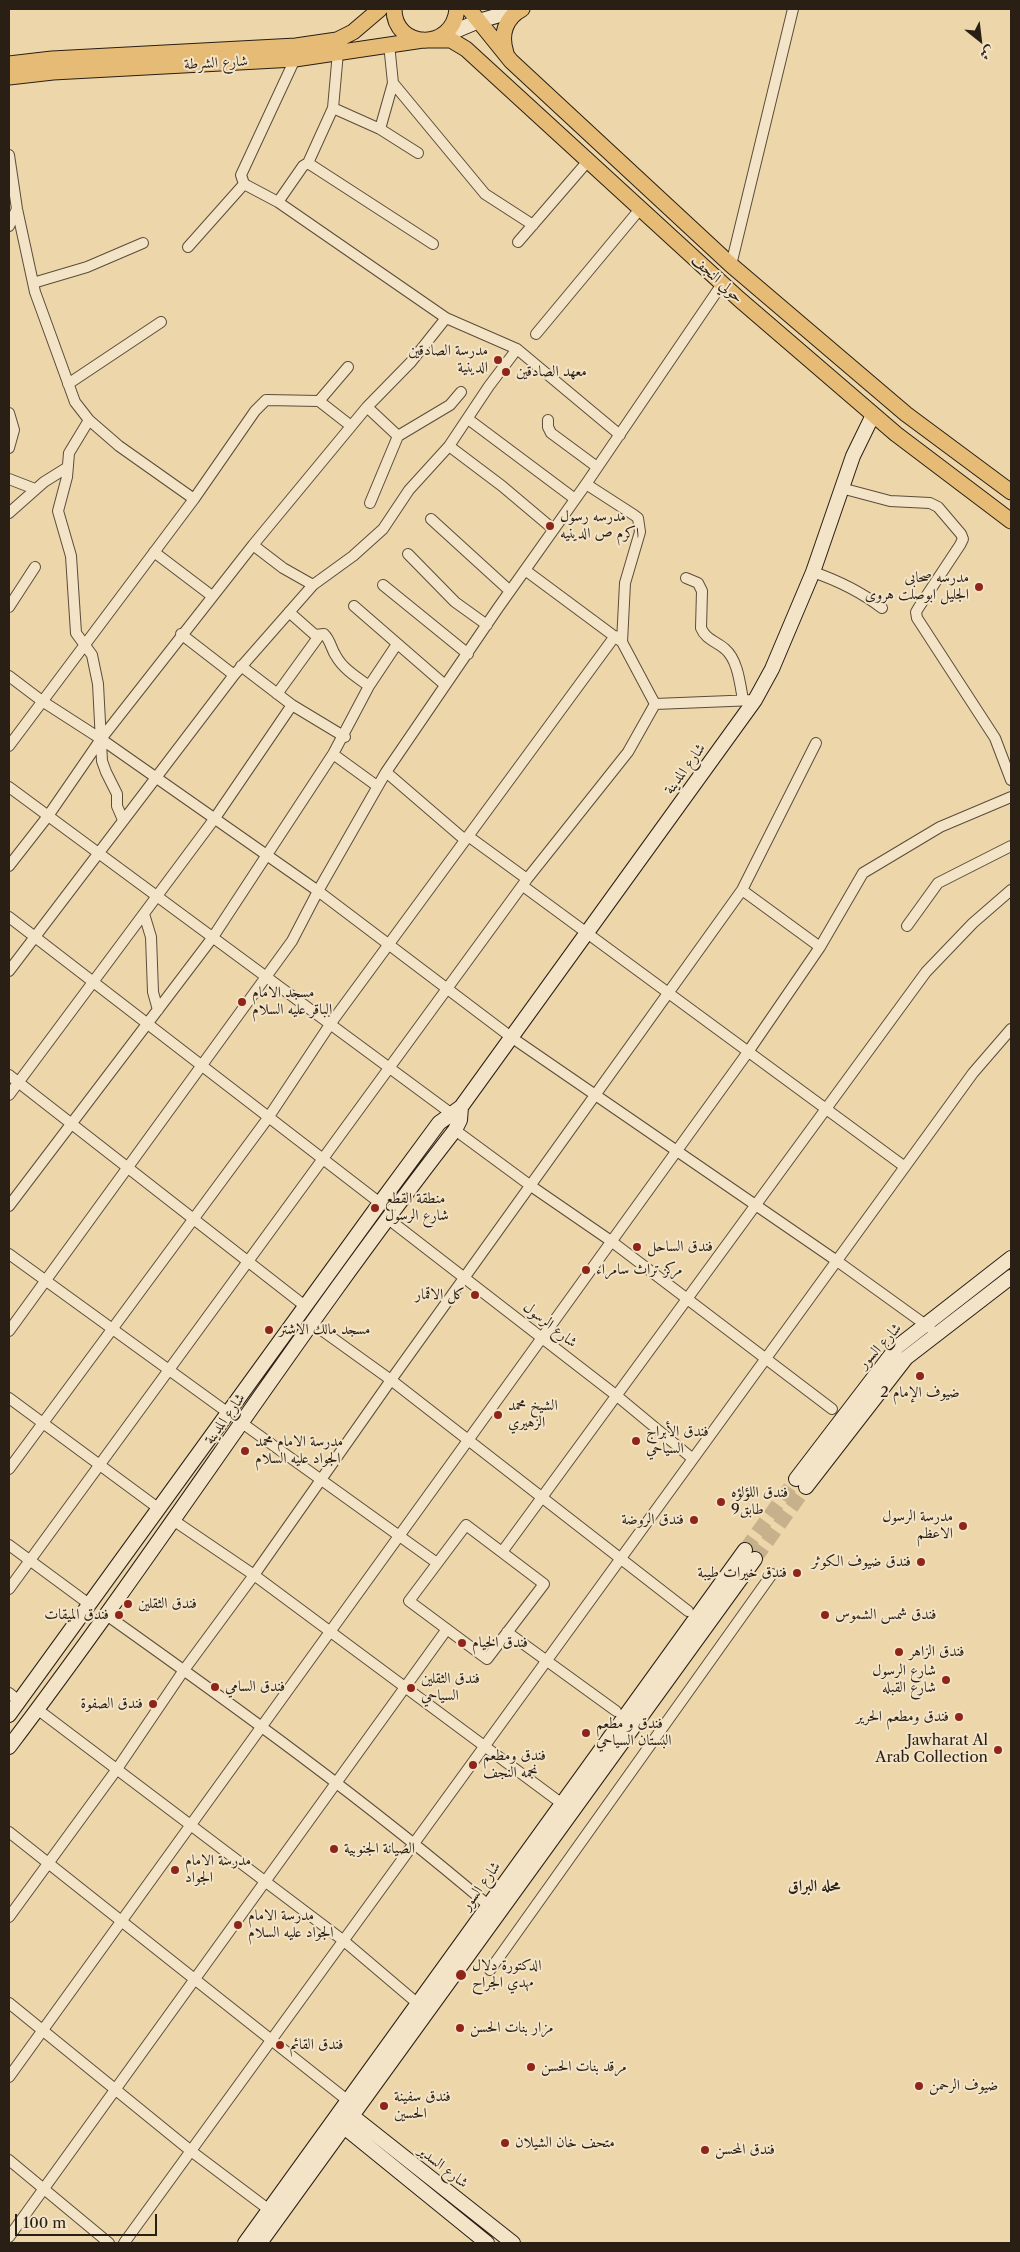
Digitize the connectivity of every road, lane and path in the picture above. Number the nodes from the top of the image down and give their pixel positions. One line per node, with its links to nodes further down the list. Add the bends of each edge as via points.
1 (364, 9): 11 (main road)
2 (380, 9): 11 (main road, شارع الشرطة)
3 (457, 9): 9 (main road, via 450,30)
4 (469, 9): 8 (main road)
5 (521, 9): 8 (main road); 13 (main road, via 509,18 503,35 503,44)
6 (793, 9): 33 (street)
7 (394, 13): 9 (main road, via 407,34)
8 (481, 15): 9 (main road); 13 (main road)
9 (430, 40): 10 (main road, شارع الشرطة); 21 (main road, حولي النجف, via 451,40 466,50)
10 (389, 44): 11 (main road, شارع الشرطة); 16 (street)
11 (337, 46): 12 (main road, شارع الشرطة); 14 (main road, شارع الشرطة, via 52,59); 17 (street)
12 (296, 59): 15 (main road, شارع الشرطة); 23 (street, via 241,176)
13 (511, 61): 33 (main road)
14 (9, 64)
15 (9, 77)
16 (393, 83): 18 (street); 27 (street, via 485,194)
17 (333, 108): 18 (street); 22 (street)
18 (380, 129): 19 (street)
19 (418, 153)
20 (9, 155): 25 (street)
21 (588, 161): 26 (main road, حولي النجف); 27 (street)
22 (308, 163): 24 (street); 31 (street)
23 (244, 184): 24 (street); 32 (street)
24 (278, 202): 38 (street)
25 (17, 209): 28 (street); 34 (street)
26 (640, 209): 36 (main road, حولي النجف); 40 (street)
27 (533, 225): 29 (street)
28 (9, 226)
29 (518, 242)
30 (143, 243): 34 (street, via 87,267)
31 (433, 244)
32 (188, 247)
33 (731, 265): 35 (main road); 36 (main road, via 732,275)
34 (33, 283): 43 (street)
35 (752, 283): 37 (main road, via 741,287); 63 (main road, via 906,414)
36 (721, 284): 37 (main road, حولي النجف); 53 (street)
37 (739, 299): 48 (main road, حولي النجف)
38 (446, 318): 41 (street); 46 (street, via 412,362)
39 (161, 322): 43 (street)
40 (536, 334)
41 (517, 349): 49 (street); 53 (street)
42 (348, 367): 45 (street)
43 (68, 384): 50 (street, via 74,402)
44 (461, 392): 54 (street, via 450,405)
45 (319, 401): 52 (street); 64 (street, via 266,400)
46 (367, 407): 52 (street); 54 (street)
47 (9, 413): 56 (street, via 14,430)
48 (873, 415): 61 (main road, شارع المدينة); 69 (main road, حولي النجف)
49 (468, 419): 55 (street); 65 (street)
50 (89, 420): 57 (street, via 69,453); 64 (street, via 133,457)
51 (548, 420): 58 (street, via 551,433)
52 (351, 426): 71 (street)
53 (620, 435): 58 (street)
54 (398, 436): 66 (street)
55 (449, 446): 70 (street); 78 (street, via 409,490 384,529)
56 (9, 448)
57 (68, 467): 62 (street); 90 (street, via 58,517 71,556 75,628)
58 (597, 468): 60 (street)
59 (9, 479): 62 (street)
60 (586, 484): 65 (street); 89 (street, via 634,515 639,523 640,532 625,583)
61 (842, 488): 76 (main road, شارع المدينة); 110 (street, via 890,501 930,502 961,534 960,545 916,612 917,618 995,738)
62 (35, 489): 67 (street)
63 (1011, 492)
64 (194, 499): 72 (street)
65 (575, 499): 70 (street)
66 (370, 503)
67 (9, 514)
68 (431, 519): 80 (street)
69 (1011, 521)
70 (553, 529): 75 (street)
71 (253, 544): 78 (street, via 283,568); 81 (street)
72 (154, 552): 81 (street); 90 (street)
73 (408, 554): 86 (street, via 455,602)
74 (35, 567): 83 (street)
75 (525, 570): 80 (street); 89 (street)
76 (813, 572): 84 (street, via 847,584); 99 (main road, شارع المدينة, via 772,669)
77 (686, 578): 99 (street, via 698,583 702,591 701,628 704,634 732,658)
78 (313, 585): 85 (street)
79 (384, 585): 92 (street)
80 (510, 591): 86 (street)
81 (212, 596): 87 (street)
82 (354, 606): 91 (street)
83 (9, 607)
84 (882, 608)
85 (289, 612): 88 (street); 93 (street)
86 (487, 625): 92 (street)
87 (182, 634): 94 (street); 104 (street)
88 (319, 636): 97 (street, via 324,634 329,638 336,657); 98 (street)
89 (618, 639): 101 (street); 117 (street)
90 (85, 644): 100 (street); 104 (street, via 92,655 98,684)
91 (397, 644): 96 (street); 97 (street)
92 (468, 654): 96 (street)
93 (241, 666): 94 (street); 98 (street)
94 (234, 674): 109 (street)
95 (9, 676): 100 (street)
96 (445, 685): 108 (street)
97 (370, 686): 103 (street)
98 (277, 694): 102 (street)
99 (749, 700): 101 (street); 130 (main road, شارع المدينة)
100 (42, 701): 104 (street); 106 (street)
101 (655, 704): 122 (street, via 628,752)
102 (292, 705): 103 (street); 115 (street)
103 (344, 736): 107 (street)
104 (101, 739): 109 (street); 114 (street); 116 (street, via 102,761 118,796 117,806)
105 (816, 743): 123 (street)
106 (9, 746)
107 (333, 754): 111 (street); 120 (street)
108 (386, 772): 111 (street); 117 (street)
109 (156, 778): 115 (street); 116 (street)
110 (1011, 780)
111 (377, 786): 125 (street)
112 (9, 787): 114 (street)
113 (1011, 797): 134 (street, via 940,827 863,873)
114 (48, 816): 119 (street); 121 (street)
115 (214, 818): 120 (street); 126 (street)
116 (123, 820): 119 (street)
117 (466, 838): 122 (street); 133 (street)
118 (1011, 846): 129 (street, via 938,883)
119 (99, 854): 126 (street); 131 (street)
120 (267, 856): 125 (street); 132 (street)
121 (9, 866)
122 (525, 883): 130 (street); 138 (street)
123 (742, 890): 134 (street); 139 (street)
124 (1011, 890): 152 (street, via 973,923 926,972)
125 (318, 891): 133 (street); 136 (street)
126 (158, 897): 127 (street); 132 (street)
127 (144, 914): 137 (street); 140 (street, via 151,937 153,992)
128 (9, 917): 131 (street)
129 (907, 926)
130 (587, 934): 139 (street); 144 (main road, شارع المدينة)
131 (35, 937): 135 (street); 137 (street)
132 (213, 937): 136 (street); 140 (street)
133 (389, 944): 138 (street); 141 (street)
134 (820, 947): 145 (street)
135 (9, 971)
136 (268, 978): 141 (street); 146 (street)
137 (93, 982): 142 (street); 149 (street)
138 (448, 988): 144 (street); 147 (street)
139 (669, 994): 145 (street); 151 (street)
140 (158, 1010): 142 (street)
141 (331, 1023): 147 (street); 153 (street)
142 (147, 1025): 146 (street); 155 (street)
143 (1011, 1029): 158 (street, via 973,1074)
144 (511, 1037): 151 (street); 154 (main road, شارع المدينة)
145 (748, 1052): 152 (street); 156 (street)
146 (202, 1067): 153 (street); 159 (street)
147 (389, 1067): 154 (street); 157 (street)
148 (9, 1075): 149 (street)
149 (19, 1083): 150 (street); 155 (street)
150 (9, 1095)
151 (595, 1096): 156 (street); 160 (street)
152 (826, 1109): 158 (street); 162 (street)
153 (268, 1118): 157 (street); 164 (street)
154 (457, 1118): 160 (street); 161 (main road, شارع المدينة, via 440,1124); 165 (main road, شارع المدينة)
155 (73, 1124): 159 (street); 163 (street)
156 (676, 1151): 162 (street); 166 (street)
157 (321, 1160): 161 (street); 169 (street)
158 (905, 1167): 170 (street)
159 (128, 1168): 164 (street); 173 (street)
160 (531, 1186): 166 (street); 172 (street)
161 (380, 1203): 175 (main road, شارع المدينة)
162 (756, 1205): 170 (street); 174 (street)
163 (9, 1206)
164 (194, 1218): 169 (street); 178 (street)
165 (387, 1218): 172 (street, شارع الرسول); 177 (main road, شارع المدينة)
166 (611, 1241): 174 (street); 181 (street)
167 (9, 1254): 173 (street)
168 (1011, 1258): 176 (main road, شارع السور)
169 (248, 1261): 175 (street); 183 (street)
170 (837, 1261): 176 (street); 182 (street)
171 (1011, 1277): 180 (main road, شارع السور)
172 (465, 1278): 181 (street, شارع الرسول); 184 (street)
173 (46, 1281): 178 (street); 179 (street)
174 (688, 1299): 182 (street); 185 (street)
175 (304, 1306): 188 (main road, شارع المدينة)
176 (925, 1323): 180 (street); 180 (main road, شارع السور, via 887,1359 801,1483 898,1366)
177 (313, 1324): 184 (street); 190 (main road, شارع المدينة)
178 (112, 1329): 183 (street); 189 (street)
179 (9, 1331)
180 (937, 1334)
181 (542, 1338): 185 (street, شارع الرسول); 191 (street)
182 (766, 1359): 187 (street); 192 (street)
183 (168, 1370): 188 (street); 193 (street)
184 (391, 1380): 191 (street); 195 (street)
185 (616, 1396): 192 (street, شارع الرسول); 196 (street)
186 (9, 1398): 189 (street)
187 (832, 1409)
188 (227, 1412): 197 (main road, شارع المدينة)
189 (42, 1423): 193 (street); 194 (street)
190 (242, 1423): 195 (street); 198 (main road, شارع المدينة)
191 (468, 1440): 196 (street); 199 (street)
192 (694, 1459): 202 (street)
193 (99, 1465): 197 (street); 203 (street)
194 (9, 1469)
195 (321, 1481): 199 (street); 206 (street)
196 (542, 1498): 201 (street); 202 (street)
197 (158, 1508): 208 (main road, شارع المدينة)
198 (173, 1520): 206 (street); 210 (main road, شارع المدينة)
199 (398, 1536): 204 (street); 212 (street)
200 (9, 1545): 203 (street)
201 (502, 1552): 204 (street, via 466,1525); 213 (street, via 544,1584)
202 (620, 1559): 209 (street); 214 (street)
203 (30, 1560): 207 (street); 208 (street)
204 (437, 1564): 211 (street, via 409,1601)
205 (772, 1574): 236 (street)
206 (254, 1575): 212 (street); 215 (street)
207 (9, 1589)
208 (89, 1604): 217 (main road, شارع المدينة)
209 (688, 1611)
210 (106, 1614): 215 (street); 218 (main road, شارع المدينة)
211 (447, 1629): 213 (street, via 487,1659); 216 (street)
212 (330, 1631): 216 (street); 221 (street)
213 (508, 1632): 214 (street)
214 (547, 1661): 219 (street); 222 (street)
215 (184, 1670): 221 (street); 224 (street)
216 (405, 1688): 222 (street); 225 (street)
217 (14, 1697): 220 (main road, شارع المدينة)
218 (37, 1710): 223 (main road, شارع المدينة); 224 (street)
219 (616, 1711)
220 (9, 1716)
221 (261, 1727): 225 (street); 227 (street)
222 (485, 1746): 226 (street); 229 (street)
223 (9, 1747)
224 (117, 1769): 227 (street); 230 (street)
225 (336, 1784): 229 (street); 231 (street)
226 (561, 1803): 232 (main road, شارع السور); 245 (main road, شارع السور, via 750,1554)
227 (190, 1825): 231 (street); 234 (street)
228 (9, 1832): 230 (street)
229 (415, 1843): 232 (street); 235 (street)
230 (47, 1863): 233 (street); 234 (street)
231 (265, 1882): 235 (street); 237 (street)
232 (488, 1904): 238 (main road, شارع السور)
233 (9, 1917)
234 (121, 1921): 237 (street); 240 (street)
235 (344, 1941): 238 (street); 241 (street)
236 (490, 1970)
237 (195, 1980): 241 (street); 243 (street)
238 (417, 2002): 244 (main road, شارع السور)
239 (9, 2003): 240 (street)
240 (42, 2030): 242 (street); 243 (street)
241 (271, 2040): 244 (street); 246 (street)
242 (9, 2076)
243 (116, 2089): 246 (street); 249 (street)
244 (341, 2109): 245 (main road); 248 (main road, شارع السور)
245 (350, 2122): 248 (main road, شارع السور); 251 (main road, شارع السدير); 253 (main road, شارع السدير)
246 (191, 2151): 250 (street); 255 (street)
247 (9, 2160): 249 (street)
248 (306, 2168): 250 (main road, شارع السور); 257 (main road, شارع السور)
249 (44, 2188): 252 (street); 254 (street)
250 (268, 2210): 256 (main road, شارع السور)
251 (486, 2222): 253 (main road); 258 (main road, شارع السدير)
252 (9, 2237)
253 (482, 2239)
254 (110, 2243)
255 (124, 2243)
256 (245, 2243)
257 (260, 2243)
258 (513, 2243)

